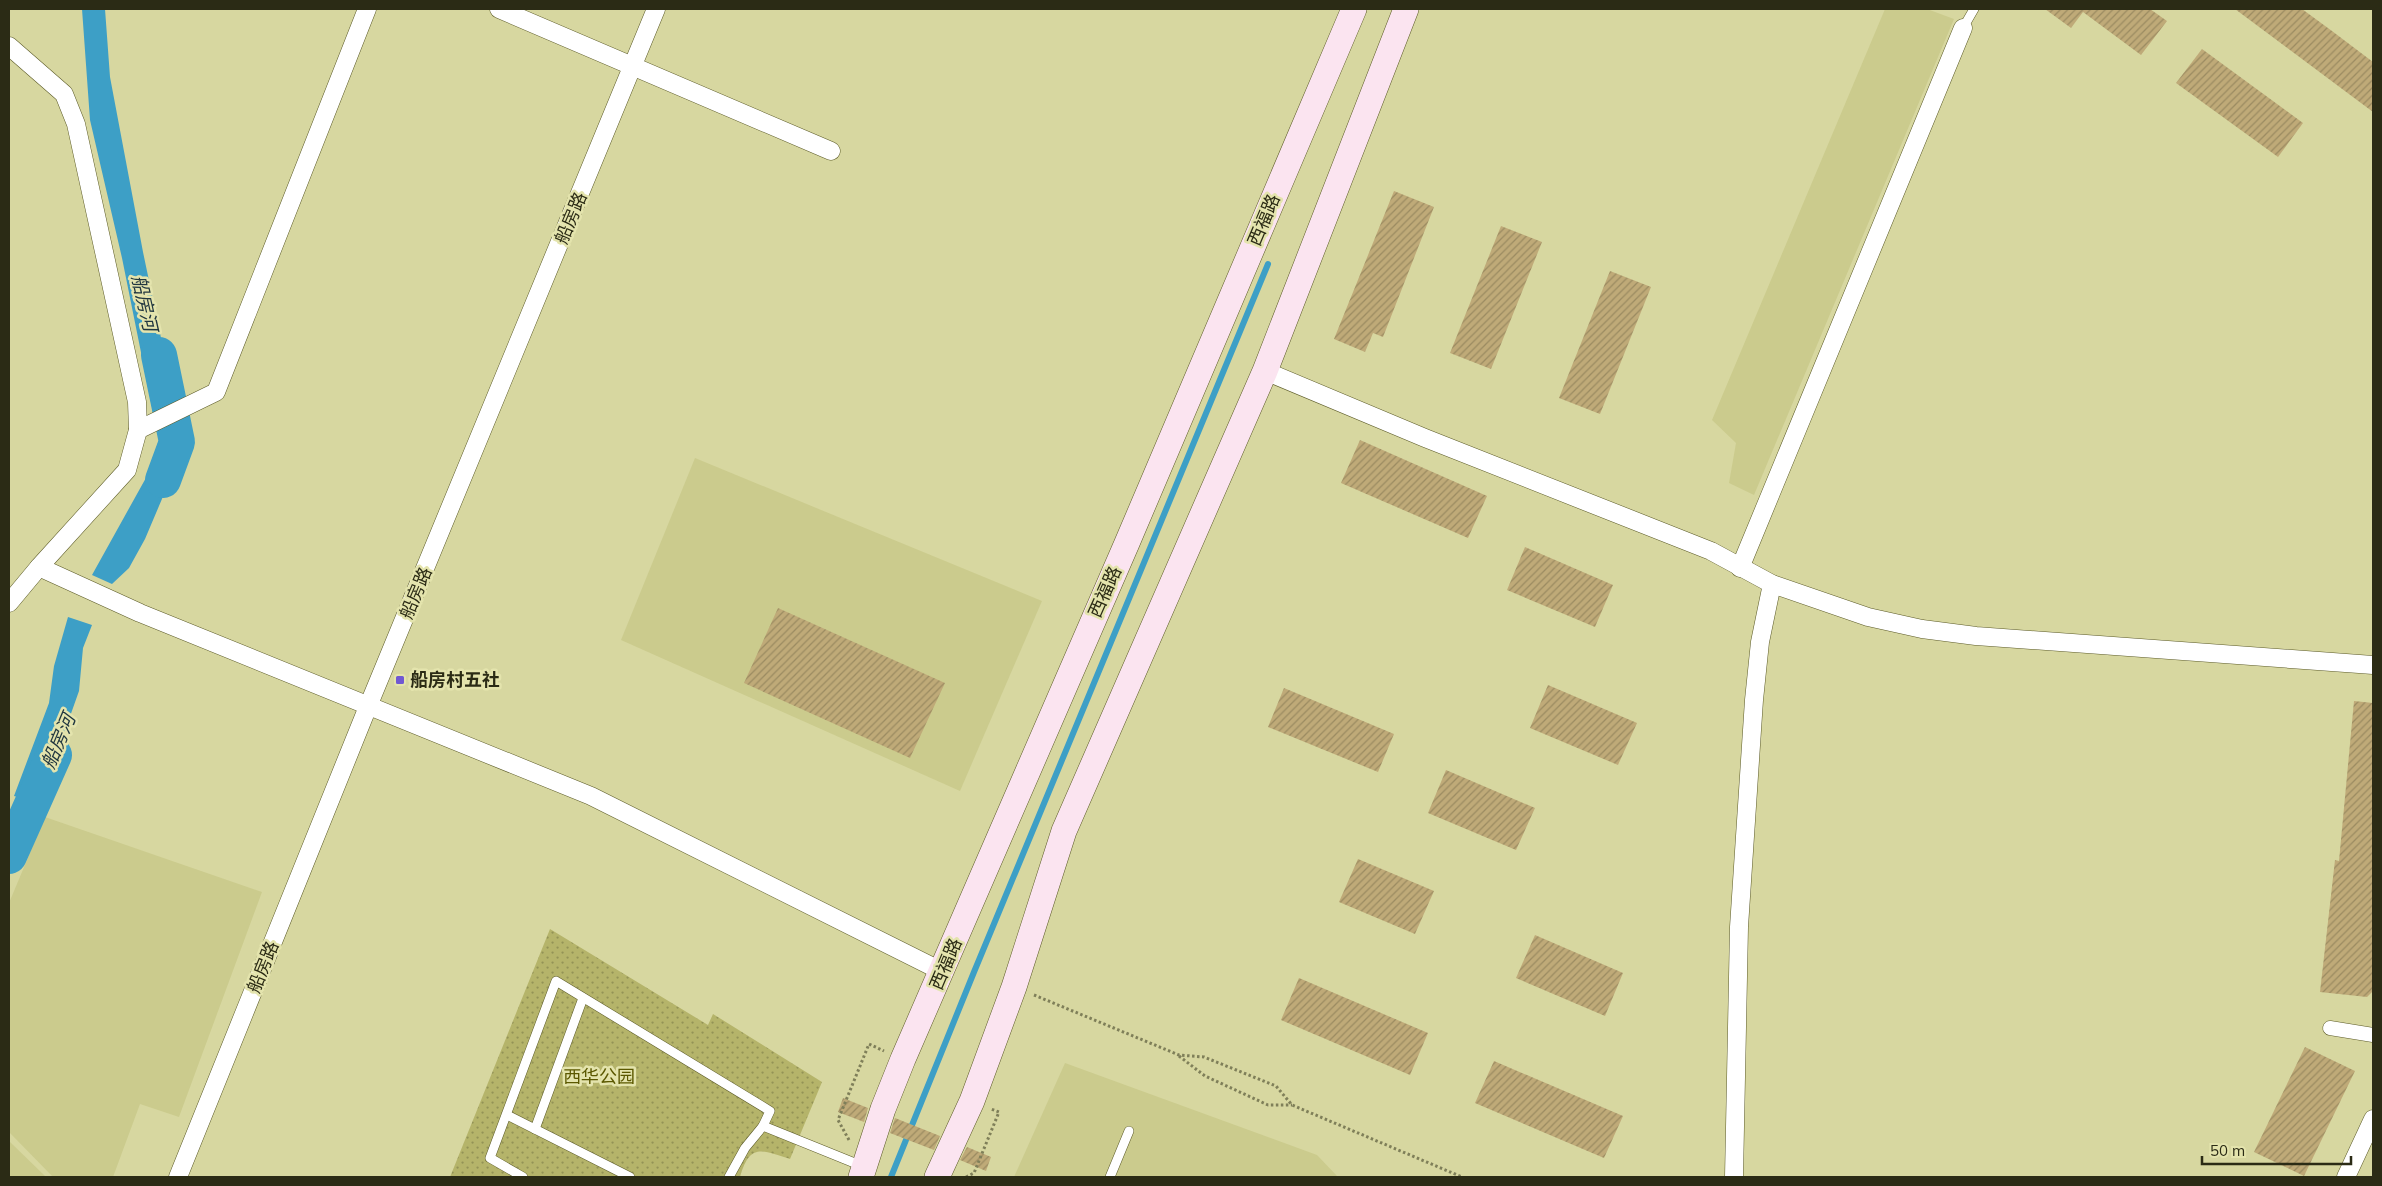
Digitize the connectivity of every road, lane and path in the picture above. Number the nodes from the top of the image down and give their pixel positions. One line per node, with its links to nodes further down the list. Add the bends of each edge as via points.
1 (367, 9): 12 (street, via 216,392)
2 (499, 9): 9 (street)
3 (656, 9): 9 (street, 船房路)
4 (1354, 9): 19 (main road, 西福路)
5 (1406, 9): 11 (main road)
6 (1974, 9): 7 (lane)
7 (1963, 28): 14 (street)
8 (9, 46): 12 (street, via 64,94 76,124 137,402)
9 (633, 67): 10 (street); 18 (street, 船房路)
10 (832, 151)
11 (1265, 371): 14 (street, via 1711,551); 20 (main road, via 1064,831)
12 (138, 430): 13 (street, via 127,470)
13 (40, 567): 16 (street); 18 (street, via 126,606)
14 (1740, 568): 15 (street)
15 (1772, 584): 17 (street, via 1868,617 1922,629 1976,636); 43 (street, via 1760,642 1754,700 1738,927)
16 (9, 603)
17 (2373, 664)
18 (369, 704): 19 (street, via 591,796); 35 (street, 船房路)
19 (943, 972): 34 (main road, 西福路, via 883,1109)
20 (1014, 987): 25 (path); 39 (main road, via 972,1101)
21 (583, 998): 28 (lane, via 556,981); 31 (lane, via 770,1111); 32 (lane)
22 (2330, 1028): 23 (street)
23 (2373, 1035)
24 (869, 1044): 30 (path)
25 (1179, 1055): 26 (path, via 1205,1076 1268,1105); 26 (path, via 1204,1058 1276,1086)
26 (1292, 1105): 42 (path)
27 (998, 1112): 40 (path, via 974,1173)
28 (507, 1115): 32 (lane); 36 (lane, via 490,1158)
29 (2373, 1119): 44 (street)
30 (838, 1120)
31 (763, 1126): 34 (lane); 38 (lane, via 745,1148)
32 (535, 1129): 37 (lane)
33 (1129, 1131): 41 (lane)
34 (863, 1172)
35 (178, 1177)
36 (523, 1177)
37 (630, 1177)
38 (729, 1177)
39 (937, 1177)
40 (966, 1177)
41 (1110, 1177)
42 (1462, 1177)
43 (1734, 1177)
44 (2346, 1177)

